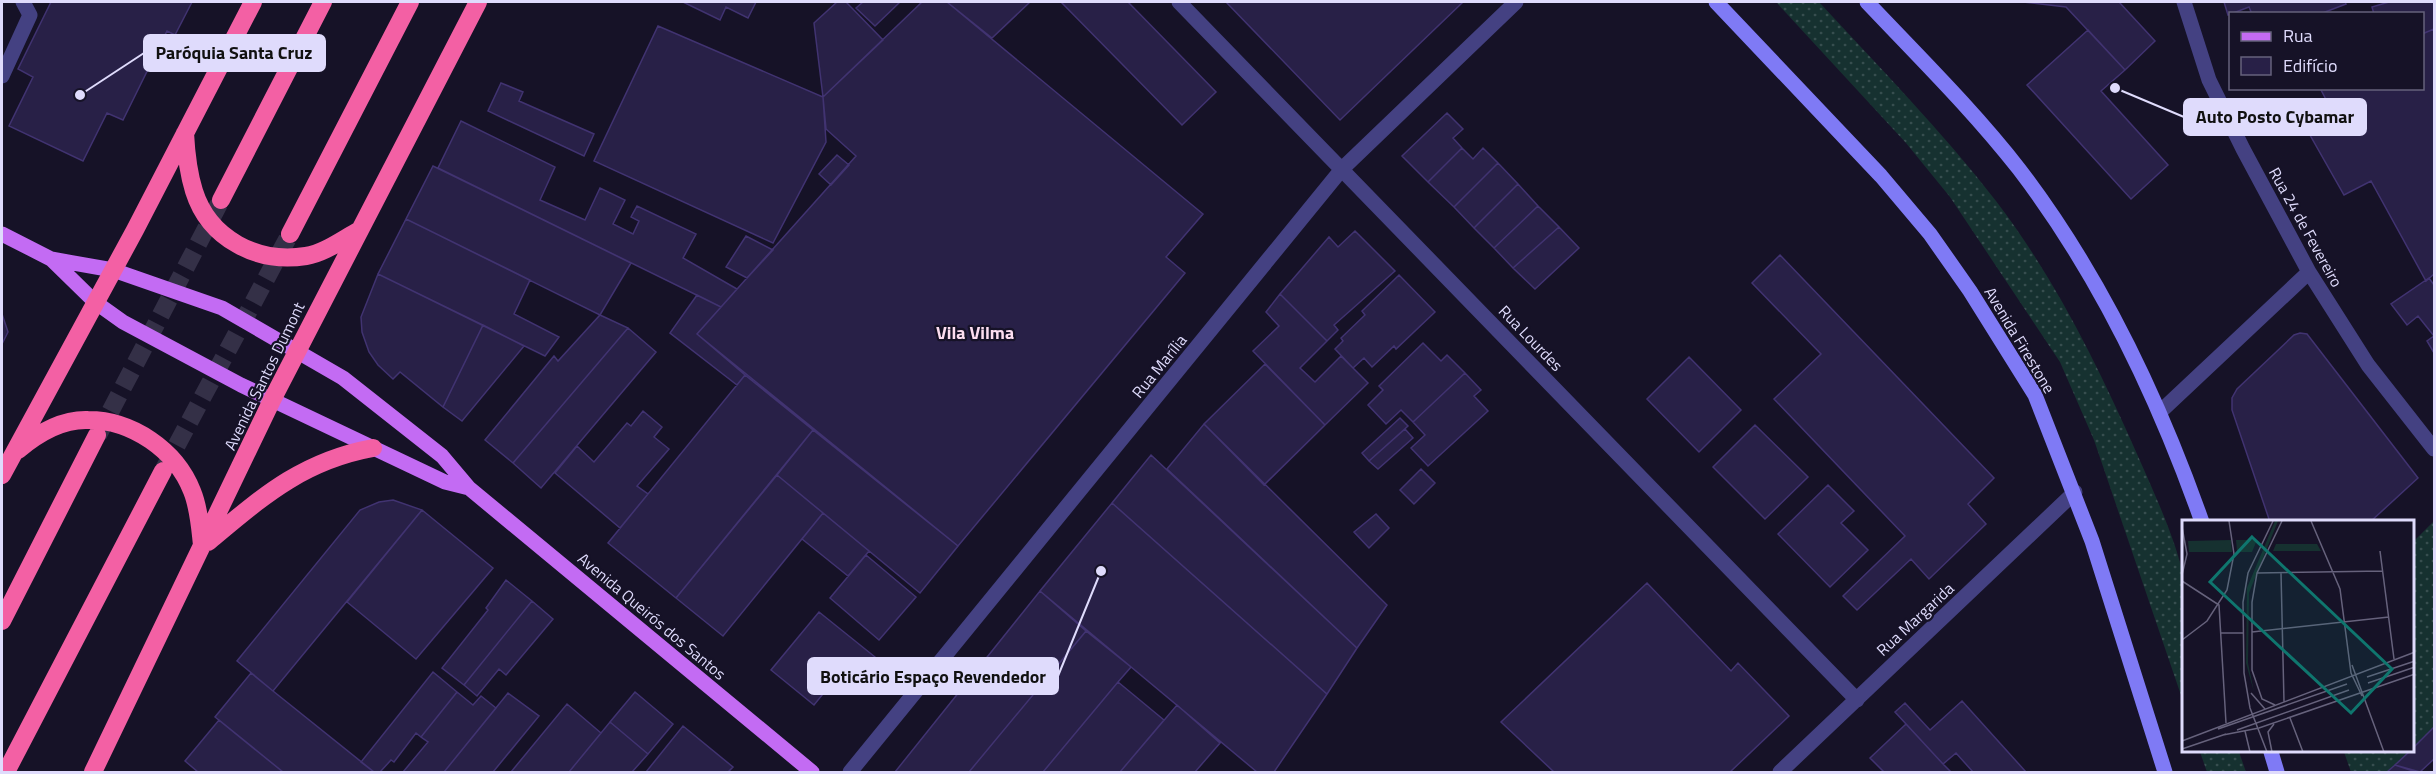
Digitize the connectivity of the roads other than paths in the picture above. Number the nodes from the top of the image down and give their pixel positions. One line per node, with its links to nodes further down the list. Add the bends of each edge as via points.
1 (23, 2): 11 (street, via 30,15)
2 (253, 2): 12 (highway)
3 (323, 2): 14 (highway)
4 (410, 2): 17 (highway)
5 (478, 2): 15 (highway, Avenida Santos Dumont)
6 (1179, 2): 13 (street, Rua Lourdes)
7 (1516, 2): 13 (street, Rua Marília)
8 (1716, 2): 32 (main road, Avenida Firestone, via 1881,176 1930,234 2035,395)
9 (1867, 2): 24 (main road, via 2019,168 2090,275)
10 (2184, 2): 20 (street, Rua 24 de Fevereiro, via 2210,80)
11 (2, 76)
12 (185, 133): 15 (highway, via 194,193 208,220 230,241 254,254 277,258 307,256); 19 (highway)
13 (1342, 169): 36 (street, Rua Lourdes); 41 (street, Rua Marília)
14 (221, 200)
15 (360, 230): 22 (highway, Avenida Santos Dumont)
16 (2, 234): 18 (main road)
17 (290, 234)
18 (51, 260): 19 (main road, Avenida Queirós dos Santos); 21 (main road, Avenida Queirós dos Santos)
19 (113, 270): 21 (highway); 22 (main road, Avenida Queirós dos Santos, via 222,308)
20 (2309, 272): 24 (street); 27 (street, Rua 24 de Fevereiro, via 2368,365)
21 (95, 302): 23 (main road, Avenida Queirós dos Santos, via 123,322); 28 (highway)
22 (298, 350): 23 (highway, Avenida Santos Dumont); 31 (main road, Avenida Queirós dos Santos, via 343,378 442,456)
23 (272, 400): 26 (main road, Avenida Queirós dos Santos); 34 (highway, Avenida Santos Dumont)
24 (2160, 412): 33 (main road)
25 (98, 435): 35 (highway)
26 (373, 448): 31 (main road, Avenida Queirós dos Santos, via 445,482); 34 (highway, via 313,465 259,499)
27 (2434, 449)
28 (12, 456): 30 (highway); 34 (highway, via 33,437 59,425 87,420 135,430 159,445 178,465 192,490)
29 (163, 471): 38 (highway)
30 (2, 475)
31 (469, 488): 40 (main road, Avenida Queirós dos Santos)
32 (2075, 492): 36 (street, Rua Margarida); 43 (main road, Avenida Firestone)
33 (2201, 520)
34 (202, 547): 39 (highway, Avenida Santos Dumont)
35 (2, 621)
36 (1857, 700): 42 (street, Rua Margarida)
37 (2271, 753): 44 (main road)
38 (6, 772)
39 (93, 772)
40 (812, 772)
41 (850, 772)
42 (1780, 772)
43 (2165, 772)
44 (2277, 772)

